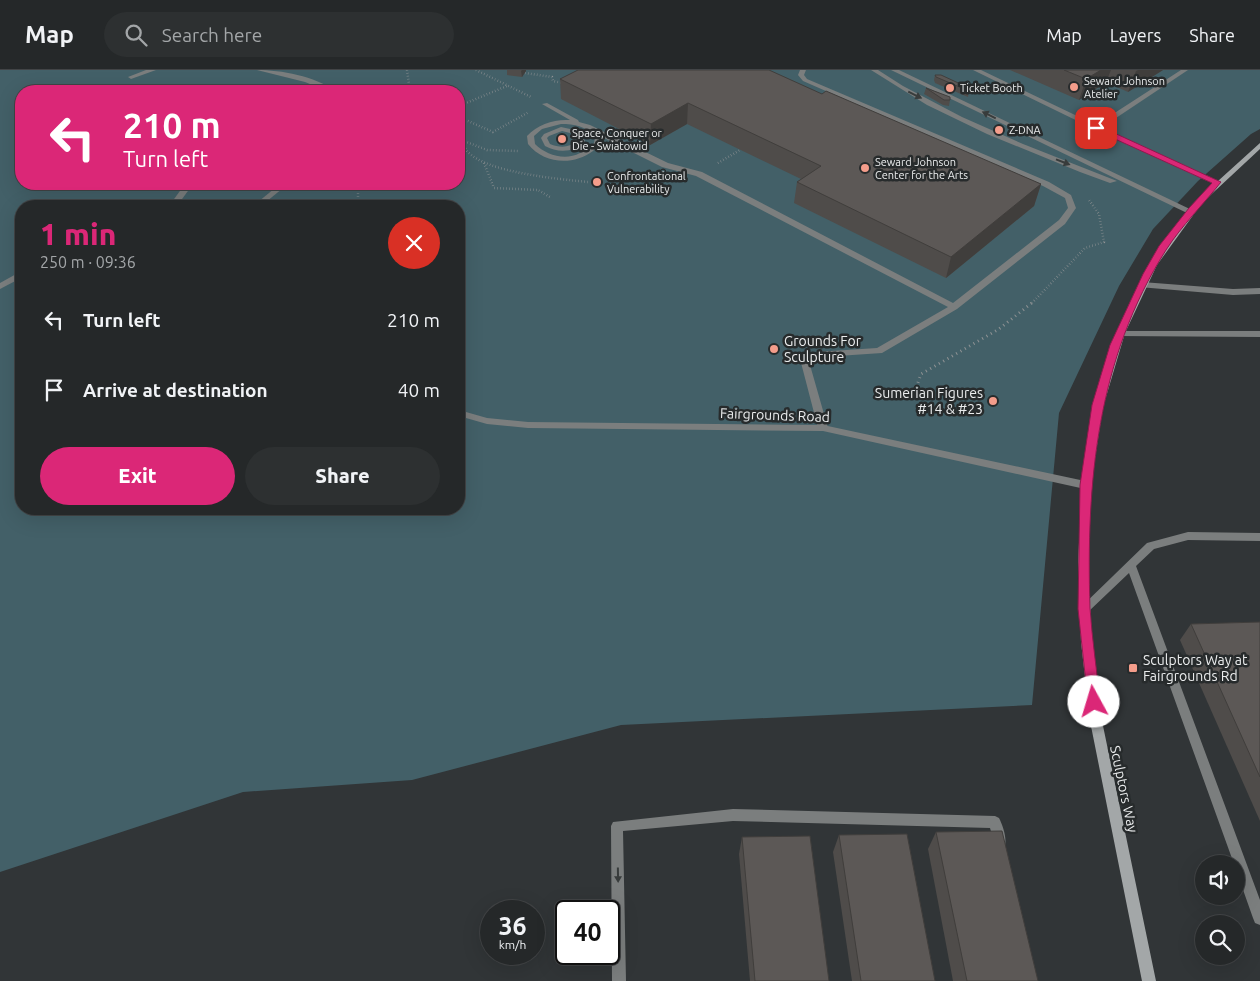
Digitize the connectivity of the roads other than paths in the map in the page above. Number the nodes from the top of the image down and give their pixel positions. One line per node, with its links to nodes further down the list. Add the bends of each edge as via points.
1 (153, 70): 8 (street)
2 (260, 70): 9 (street)
3 (803, 70): 24 (street, via 800,74 805,80 1046,184 1072,203 1062,222)
4 (874, 70): 17 (street, one-way to 17, via 901,88 1012,143)
5 (894, 70): 17 (street, one-way to 5)
6 (976, 70): 12 (street)
7 (1185, 70): 12 (street)
8 (131, 77)
9 (318, 85)
10 (545, 104): 11 (street)
11 (588, 127): 11 (street, via 572,122 550,124 533,132 530,144 537,153 552,158 575,157 592,150 597,144 598,138); 24 (street, via 665,165 699,174)
12 (1096, 128): 15 (street)
13 (572, 130): 13 (street, via 581,138 574,147 557,148 544,141 549,132)
14 (1260, 145): 15 (street, Sculptors Way)
15 (1217, 182): 19 (street, Sculptors Way)
16 (277, 190): 18 (street)
17 (1159, 197): 19 (street)
18 (264, 200)
19 (1190, 212): 21 (street, Sculptors Way, via 1163,248)
20 (15, 278): 22 (street)
21 (1142, 285): 23 (street); 25 (street, Sculptors Way)
22 (0, 286)
23 (1260, 291)
24 (954, 307): 28 (street, via 879,351 803,355)
25 (1120, 334): 26 (street); 29 (street, Sculptors Way, via 1097,405)
26 (1260, 334)
27 (465, 415): 28 (street, Fairgrounds Road, via 487,422 528,425)
28 (823, 428): 29 (street, Fairgrounds Road)
29 (1085, 485): 32 (street, Sculptors Way)
30 (1260, 536): 31 (street, via 1188,536 1151,546)
31 (1131, 565): 32 (street); 34 (street)
32 (1084, 609): 36 (street, Sculptors Way, via 1096,721)
33 (1004, 859): 35 (street, one-way to 35, via 995,822 733,815 617,826)
34 (1260, 918)
35 (619, 981)
36 (1149, 981)

